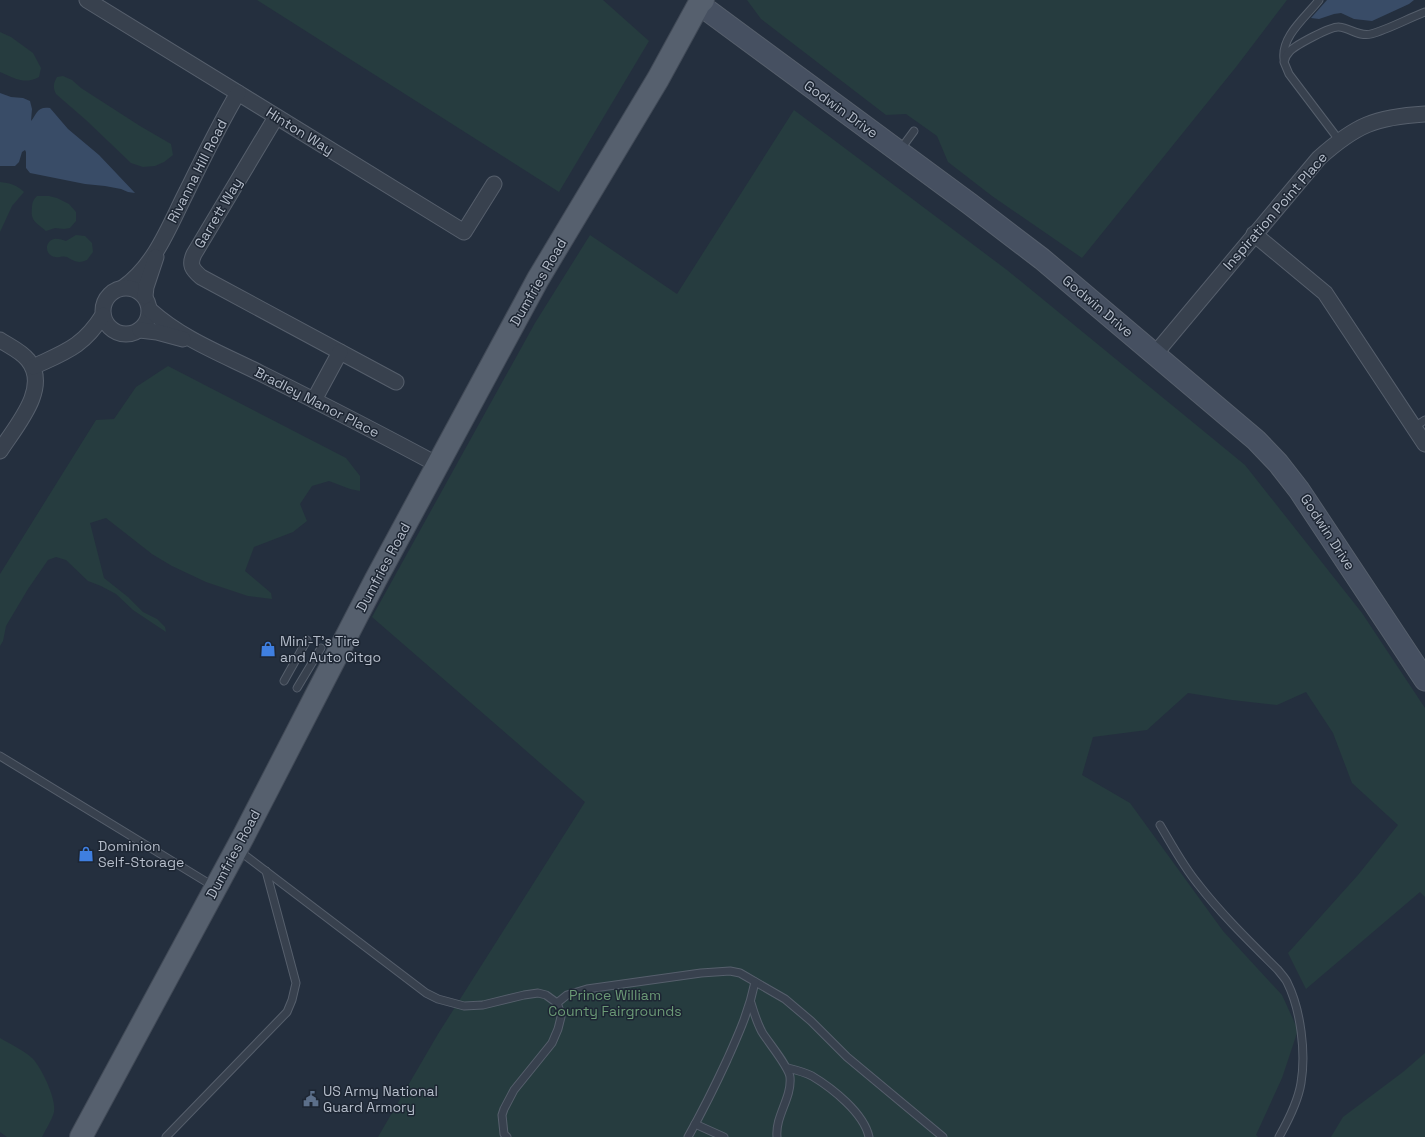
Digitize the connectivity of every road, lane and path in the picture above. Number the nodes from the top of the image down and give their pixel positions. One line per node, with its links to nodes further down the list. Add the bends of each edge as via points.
1 (86, 0): 6 (street, Hinton Way)
2 (1319, 0): 5 (lane, via 1288,39 1284,48)
3 (700, 1): 11 (street, Godwin Drive); 32 (main road, Dumfries Road, via 658,79 538,280)
4 (1425, 12): 5 (lane, via 1370,35 1335,27 1291,50)
5 (1284, 62): 10 (lane, via 1289,74)
6 (238, 93): 8 (street, Hinton Way); 14 (street, Rivanna Hill Road, via 216,131)
7 (1425, 114): 10 (street, Inspiration Point Place, via 1400,115 1379,120 1358,128)
8 (276, 117): 12 (street, Hinton Way, via 464,232); 24 (street, Garrett Way, via 194,254 192,267 202,277)
9 (914, 131): 11 (lane)
10 (1339, 140): 13 (street, Inspiration Point Place, via 1319,158)
11 (899, 152): 25 (street, Godwin Drive, via 1042,260)
12 (494, 184)
13 (1254, 234): 25 (street, Inspiration Point Place); 29 (street, via 1325,293)
14 (157, 250): 15 (street, Rivanna Hill Road, via 138,275); 16 (street, Rivanna Hill Road)
15 (124, 287): 16 (street, via 139,291); 18 (street, via 110,294 103,307)
16 (145, 296): 17 (street)
17 (150, 310): 19 (street, via 146,325); 22 (street, Bradley Manor Place)
18 (103, 315): 20 (street, via 108,326); 23 (street)
19 (140, 330): 20 (street, via 125,334); 22 (street, Bradley Manor Place)
20 (118, 332): 23 (street)
21 (0, 340): 26 (street, via 27,358)
22 (196, 342): 28 (street, Bradley Manor Place)
23 (80, 343): 26 (street)
24 (340, 352): 27 (street, Garrett Way); 28 (street)
25 (1154, 354): 35 (street, Godwin Drive, via 1238,424 1278,463 1299,490)
26 (33, 367): 31 (street, via 36,382 33,396)
27 (396, 382)
28 (314, 400): 32 (street, Bradley Manor Place)
29 (1420, 423): 30 (street)
30 (1425, 444)
31 (0, 451)
32 (438, 465): 40 (main road, Dumfries Road)
33 (307, 640): 36 (lane)
34 (321, 648): 37 (lane)
35 (1425, 680)
36 (284, 681)
37 (298, 688)
38 (0, 756): 42 (lane)
39 (1160, 825): 56 (lane, via 1201,888 1287,981 1303,1045 1300,1084)
40 (236, 848): 41 (lane); 42 (main road, Dumfries Road)
41 (266, 871): 44 (lane, via 426,993 438,999 464,1006 483,1005 538,993 546,995); 50 (lane, via 296,983 292,1000 287,1012)
42 (215, 887): 49 (main road, Dumfries Road)
43 (755, 982): 44 (lane, via 735,972 701,974 587,988 567,995); 45 (lane); 55 (lane, via 785,999 848,1057)
44 (556, 1003): 48 (lane, via 561,1017 558,1029 552,1043 514,1090 504,1108 502,1115)
45 (750, 1003): 46 (lane, via 762,1033); 47 (lane, via 743,1024)
46 (788, 1068): 53 (lane, via 790,1085 779,1120); 54 (lane, via 812,1076 854,1109 864,1123)
47 (695, 1124): 51 (lane); 52 (lane)
48 (505, 1136)
49 (81, 1137)
50 (166, 1137)
51 (688, 1137)
52 (724, 1137)
53 (777, 1137)
54 (869, 1137)
55 (943, 1137)
56 (1279, 1137)

